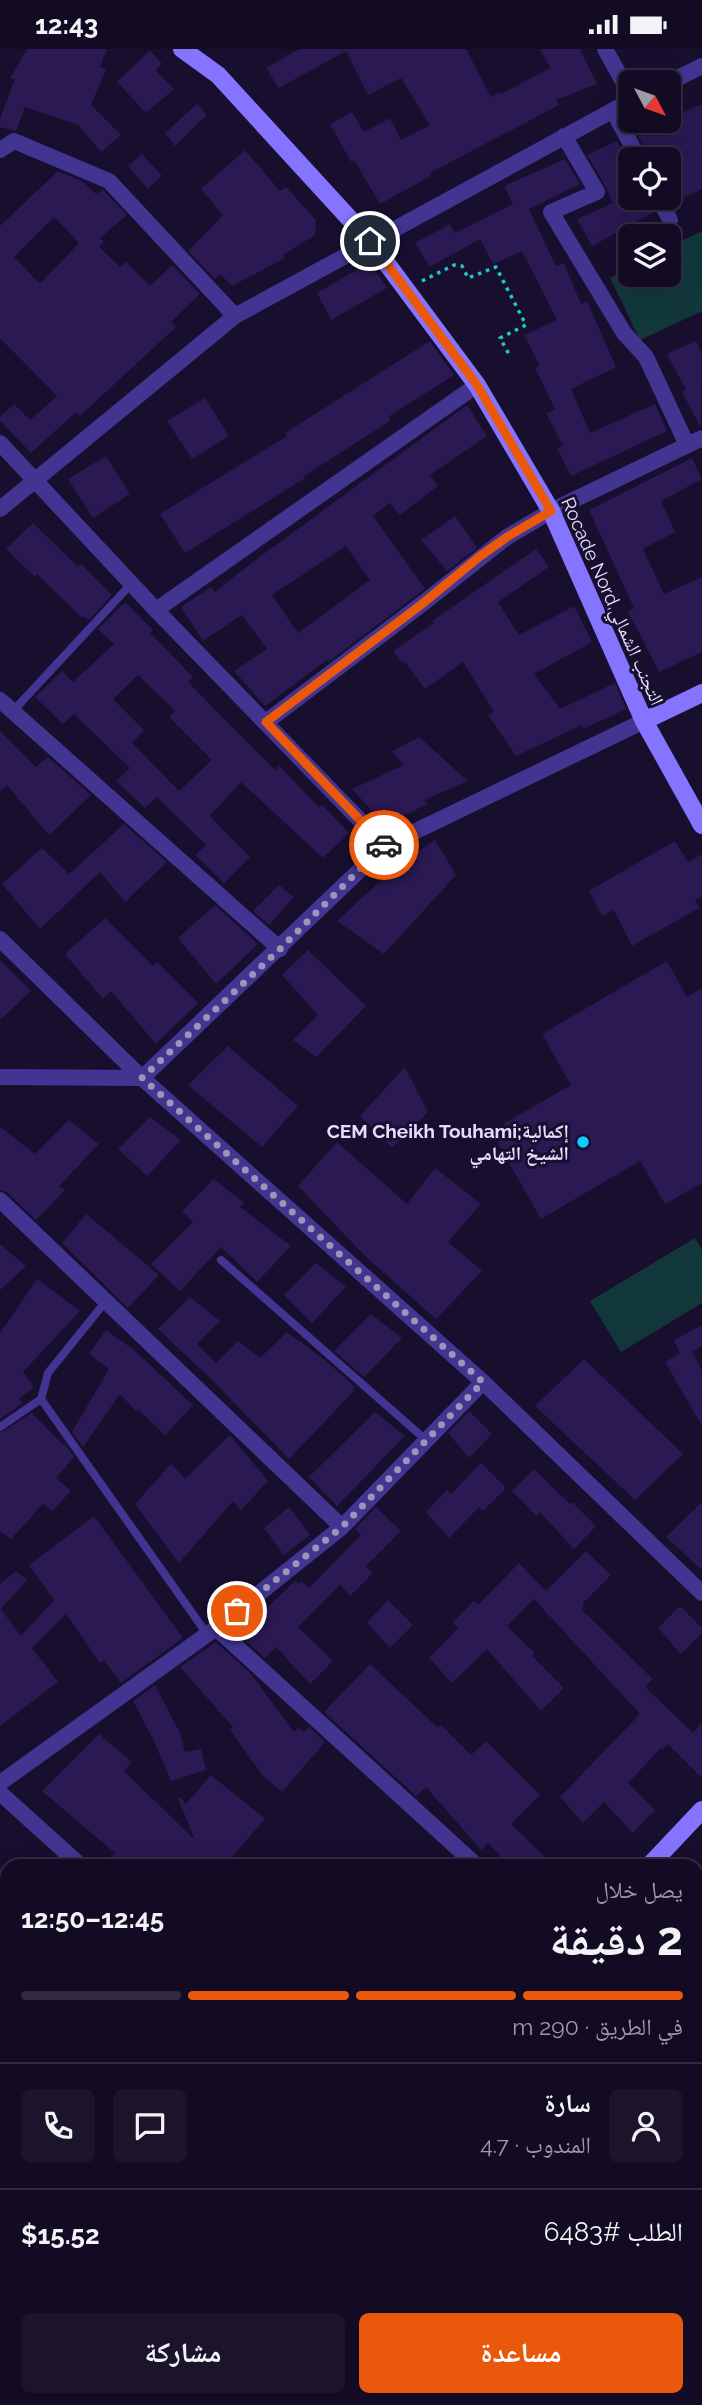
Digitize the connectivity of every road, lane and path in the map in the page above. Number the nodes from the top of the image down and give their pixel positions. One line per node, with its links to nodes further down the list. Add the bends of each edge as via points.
1 (182, 49): 13 (main road, Rocade Nord,التجنب الشمالي, via 218,75)
2 (605, 49): 4 (street)
3 (702, 66): 5 (street)
4 (618, 72)
5 (681, 76)
6 (618, 108): 7 (street)
7 (613, 111): 8 (street); 9 (street)
8 (564, 136): 13 (street); 20 (street, via 597,192 551,212 624,333 646,357)
9 (632, 147)
10 (0, 150): 15 (street, via 14,141 109,181)
11 (665, 210): 12 (street)
12 (670, 220)
13 (370, 241): 14 (main road, Rocade Nord,التجنب الشمالي); 15 (street)
14 (405, 289): 16 (path, via 454,265 463,266 468,278 496,267 526,325 500,338); 17 (main road, Rocade Nord,التجنب الشمالي)
15 (235, 316): 21 (street)
16 (510, 356)
17 (477, 385): 23 (main road, Rocade Nord,التجنب الشمالي); 25 (street)
18 (702, 438): 20 (street)
19 (0, 443): 21 (street)
20 (687, 445): 23 (street)
21 (33, 480): 22 (street); 24 (street)
22 (0, 509)
23 (551, 511): 29 (street, via 479,557); 30 (main road, Rocade Nord,التجنب الشمالي)
24 (131, 584): 25 (street); 28 (lane)
25 (156, 610): 29 (street)
26 (702, 693): 30 (main road)
27 (0, 700): 28 (street)
28 (13, 711): 34 (street)
29 (266, 722): 32 (street)
30 (644, 722): 31 (main road, Rocade Nord,التجنب الشمالي); 32 (street)
31 (702, 825)
32 (385, 846): 34 (street)
33 (0, 939): 36 (street)
34 (280, 949): 36 (street)
35 (0, 1077): 36 (street)
36 (142, 1078): 40 (street)
37 (0, 1200): 39 (street)
38 (221, 1260): 43 (lane)
39 (106, 1301): 41 (lane, via 48,1373); 44 (street)
40 (483, 1382): 43 (street); 45 (street)
41 (41, 1399): 42 (lane); 46 (lane)
42 (0, 1427)
43 (426, 1440): 44 (street)
44 (342, 1527): 46 (street)
45 (702, 1593)
46 (211, 1631): 47 (street); 51 (street)
47 (0, 1783)
48 (0, 1793): 50 (street)
49 (702, 1810): 52 (main road)
50 (73, 1859)
51 (469, 1859)
52 (656, 1859)

